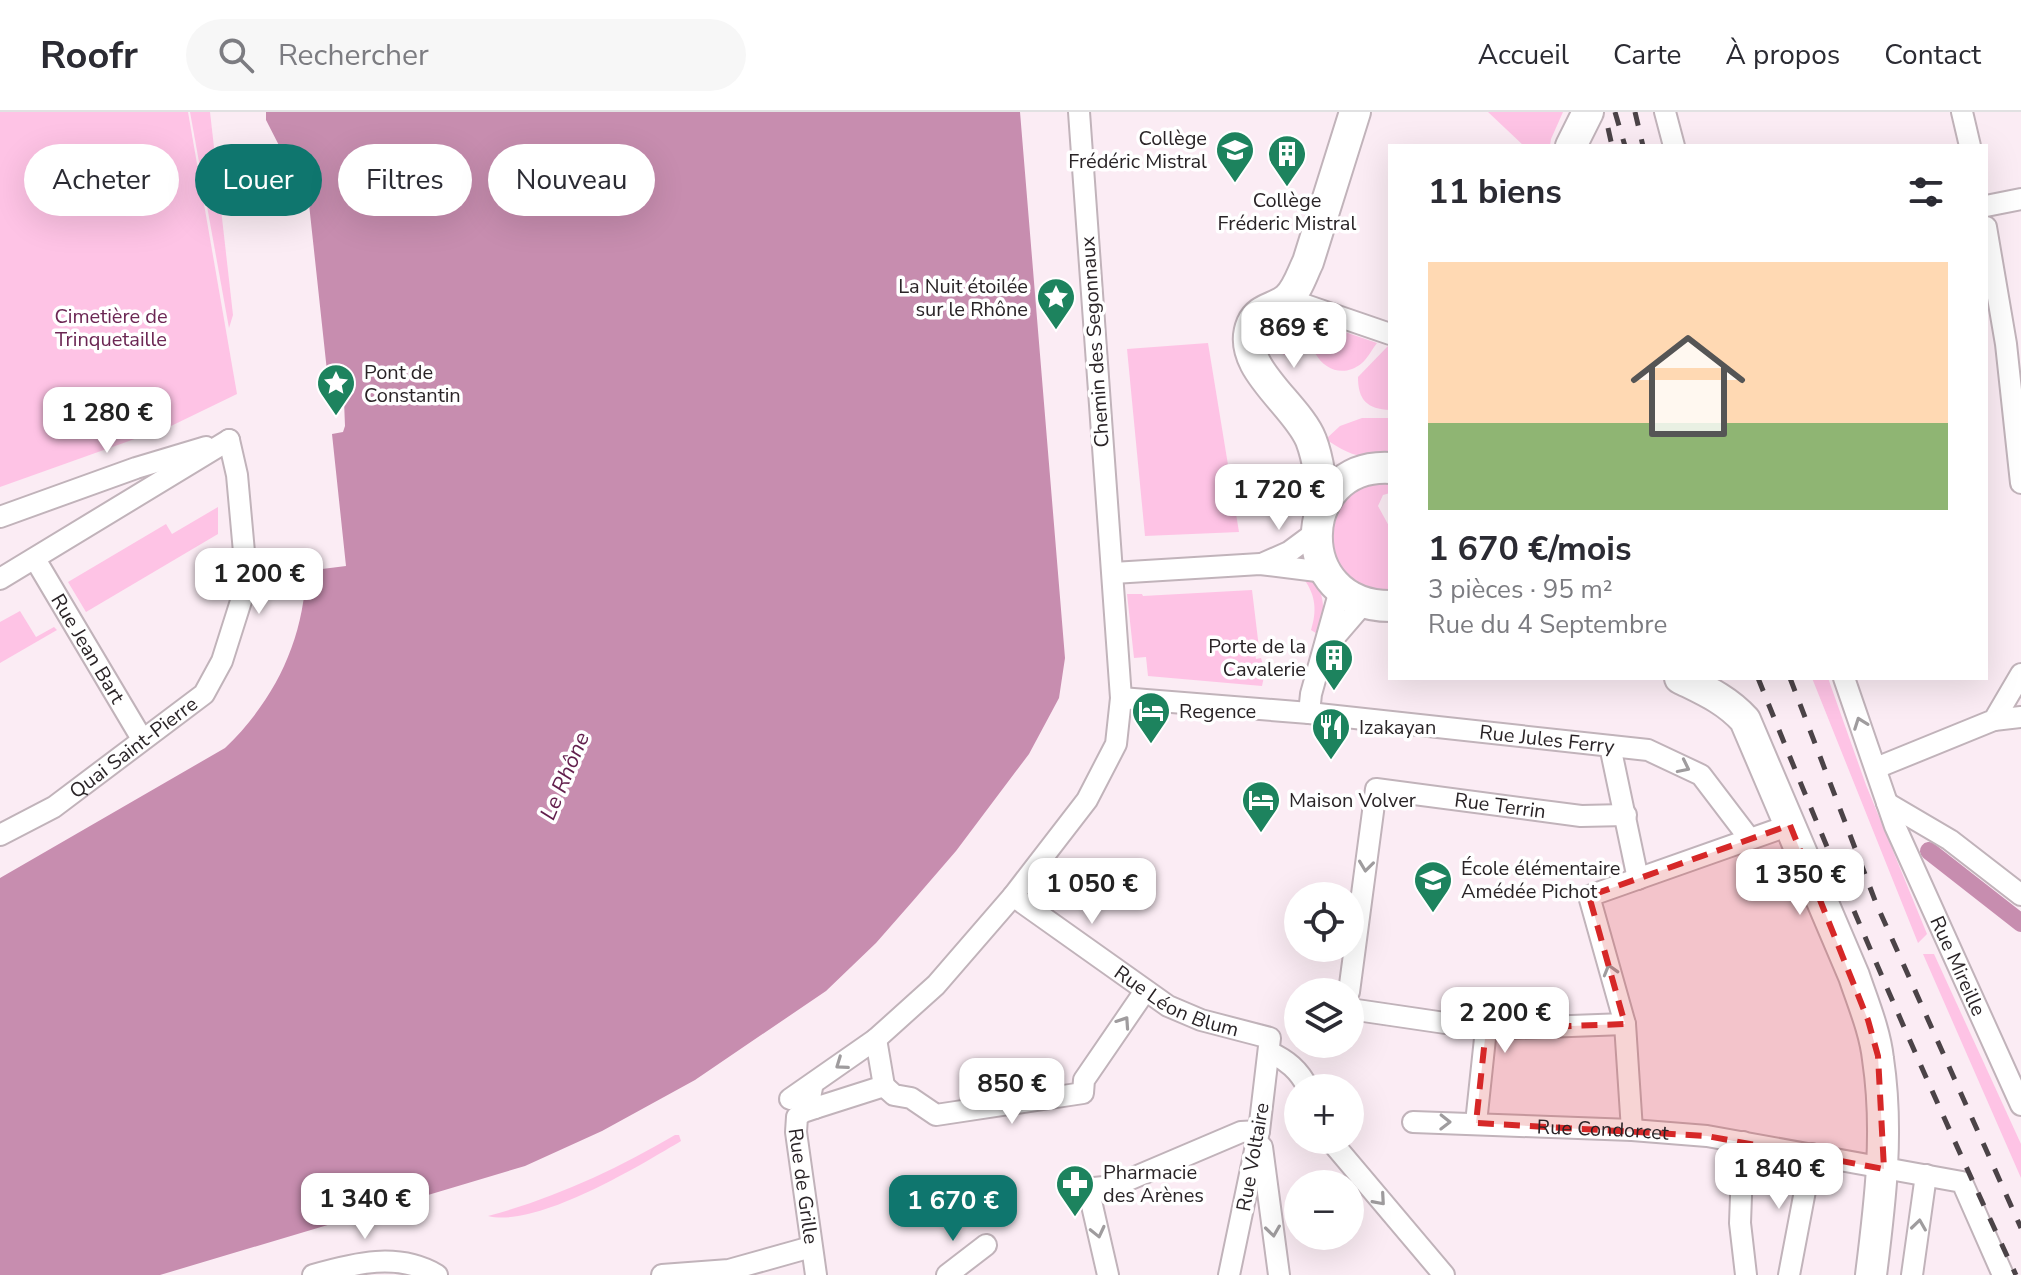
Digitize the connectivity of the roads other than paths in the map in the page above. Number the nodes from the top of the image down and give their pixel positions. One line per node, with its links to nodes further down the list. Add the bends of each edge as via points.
1 (1079, 112): 24 (street, Chemin des Segonnaux)
2 (1355, 112): 12 (main road, via 1308,262)
3 (1588, 112): 6 (main road)
4 (1665, 112): 7 (street)
5 (1962, 112): 8 (street)
6 (1572, 144)
7 (1673, 144)
8 (1970, 144)
9 (2021, 199): 10 (street)
10 (1988, 206)
11 (1988, 236): 14 (street)
12 (1288, 299): 13 (street); 15 (main road, via 1260,312 1252,323 1250,357)
13 (1388, 333)
14 (2013, 342): 17 (street)
15 (1310, 438): 18 (main road, via 1340,461); 21 (main road, via 1320,472)
16 (229, 440): 20 (street); 22 (street); 34 (street, Quai Saint-Pierre, via 245,563 241,601 222,661 204,694)
17 (2018, 441): 19 (street)
18 (1378, 469): 21 (main road, via 1340,484)
19 (2021, 483)
20 (0, 517)
21 (1319, 520): 23 (street, via 1289,552); 26 (main road, via 1316,546)
22 (35, 559): 25 (street); 34 (street, Rue Jean Bart)
23 (1260, 564): 24 (street); 26 (street)
24 (1113, 573): 30 (street, Chemin des Segonnaux)
25 (0, 579)
26 (1355, 593): 31 (street, via 1324,649)
27 (2021, 674): 33 (street)
28 (1684, 680): 39 (main road, via 1719,697 1745,720)
29 (1845, 680): 36 (street, Rue Mireille, one-way to 29)
30 (1121, 698): 31 (street, Rue Jules Ferry); 44 (street, Chemin des Segonnaux, via 1116,744 1087,800)
31 (1309, 713): 35 (street, Rue Jules Ferry)
32 (2021, 717): 33 (street)
33 (1994, 720): 36 (street)
34 (142, 739): 40 (street, Quai Saint-Pierre, via 54,807)
35 (1610, 746): 38 (street); 41 (street, Rue Jules Ferry, one-way to 41, via 1648,750 1701,775)
36 (1876, 768): 37 (street, Rue Mireille)
37 (1887, 803): 43 (street, via 1950,840); 56 (street, Rue Mireille)
38 (1626, 815): 42 (street); 45 (street, Rue Terrin, one-way to 45, via 1581,816 1376,789)
39 (1790, 825): 41 (street); 65 (main road, via 1872,1032 1880,1072)
40 (0, 835)
41 (1749, 838): 42 (street)
42 (1638, 879): 48 (street, one-way to 42, via 1589,896)
43 (2021, 895)
44 (1013, 896): 46 (street, Rue Léon Blum); 50 (street, Chemin des Segonnaux, via 936,985)
45 (1351, 978)
46 (1145, 991): 51 (street, Rue Léon Blum, via 1188,1015); 54 (street, one-way to 46, via 936,1115 1083,1093 1084,1080)
47 (1364, 1011): 49 (street)
48 (1625, 1024): 49 (street); 60 (street)
49 (1486, 1029): 59 (street)
50 (876, 1039): 53 (street, Chemin des Segonnaux, one-way to 53); 54 (street)
51 (1269, 1045): 52 (street); 61 (street, Rue Voltaire)
52 (1300, 1074)
53 (813, 1083): 55 (street, Chemin des Segonnaux); 57 (street, via 809,1102)
54 (884, 1086): 57 (street)
55 (790, 1099)
56 (2021, 1105)
57 (815, 1108): 68 (street, Rue de Grille, via 803,1112 795,1124)
58 (1413, 1122): 59 (street, Rue Condorcet, one-way to 59)
59 (1476, 1123): 60 (street, Rue Condorcet)
60 (1632, 1130): 62 (street, Rue Condorcet)
61 (1259, 1131): 74 (street, one-way to 74, via 1241,1132 1114,1186 1094,1188 1091,1201); 75 (street, Rue Voltaire); 76 (street, one-way to 76)
62 (1743, 1142): 64 (street, Rue Condorcet); 78 (street, via 1740,1223)
63 (1342, 1154): 77 (street, one-way to 77)
64 (1812, 1154): 65 (street, Rue Condorcet); 79 (street)
65 (1884, 1169): 66 (street, Rue Condorcet); 80 (main road)
66 (1926, 1175): 81 (street, one-way to 66); 82 (street, Rue Condorcet, via 1962,1182)
67 (986, 1245): 73 (street)
68 (811, 1247): 71 (street, via 729,1270); 72 (street, Rue de Grille)
69 (423, 1272): 70 (street, via 378,1261)
70 (313, 1275)
71 (662, 1275)
72 (816, 1275)
73 (947, 1275)
74 (1108, 1275)
75 (1229, 1275)
76 (1279, 1275)
77 (1444, 1275)
78 (1746, 1275)
79 (1789, 1275)
80 (1871, 1275)
81 (1912, 1275)
82 (2003, 1275)

